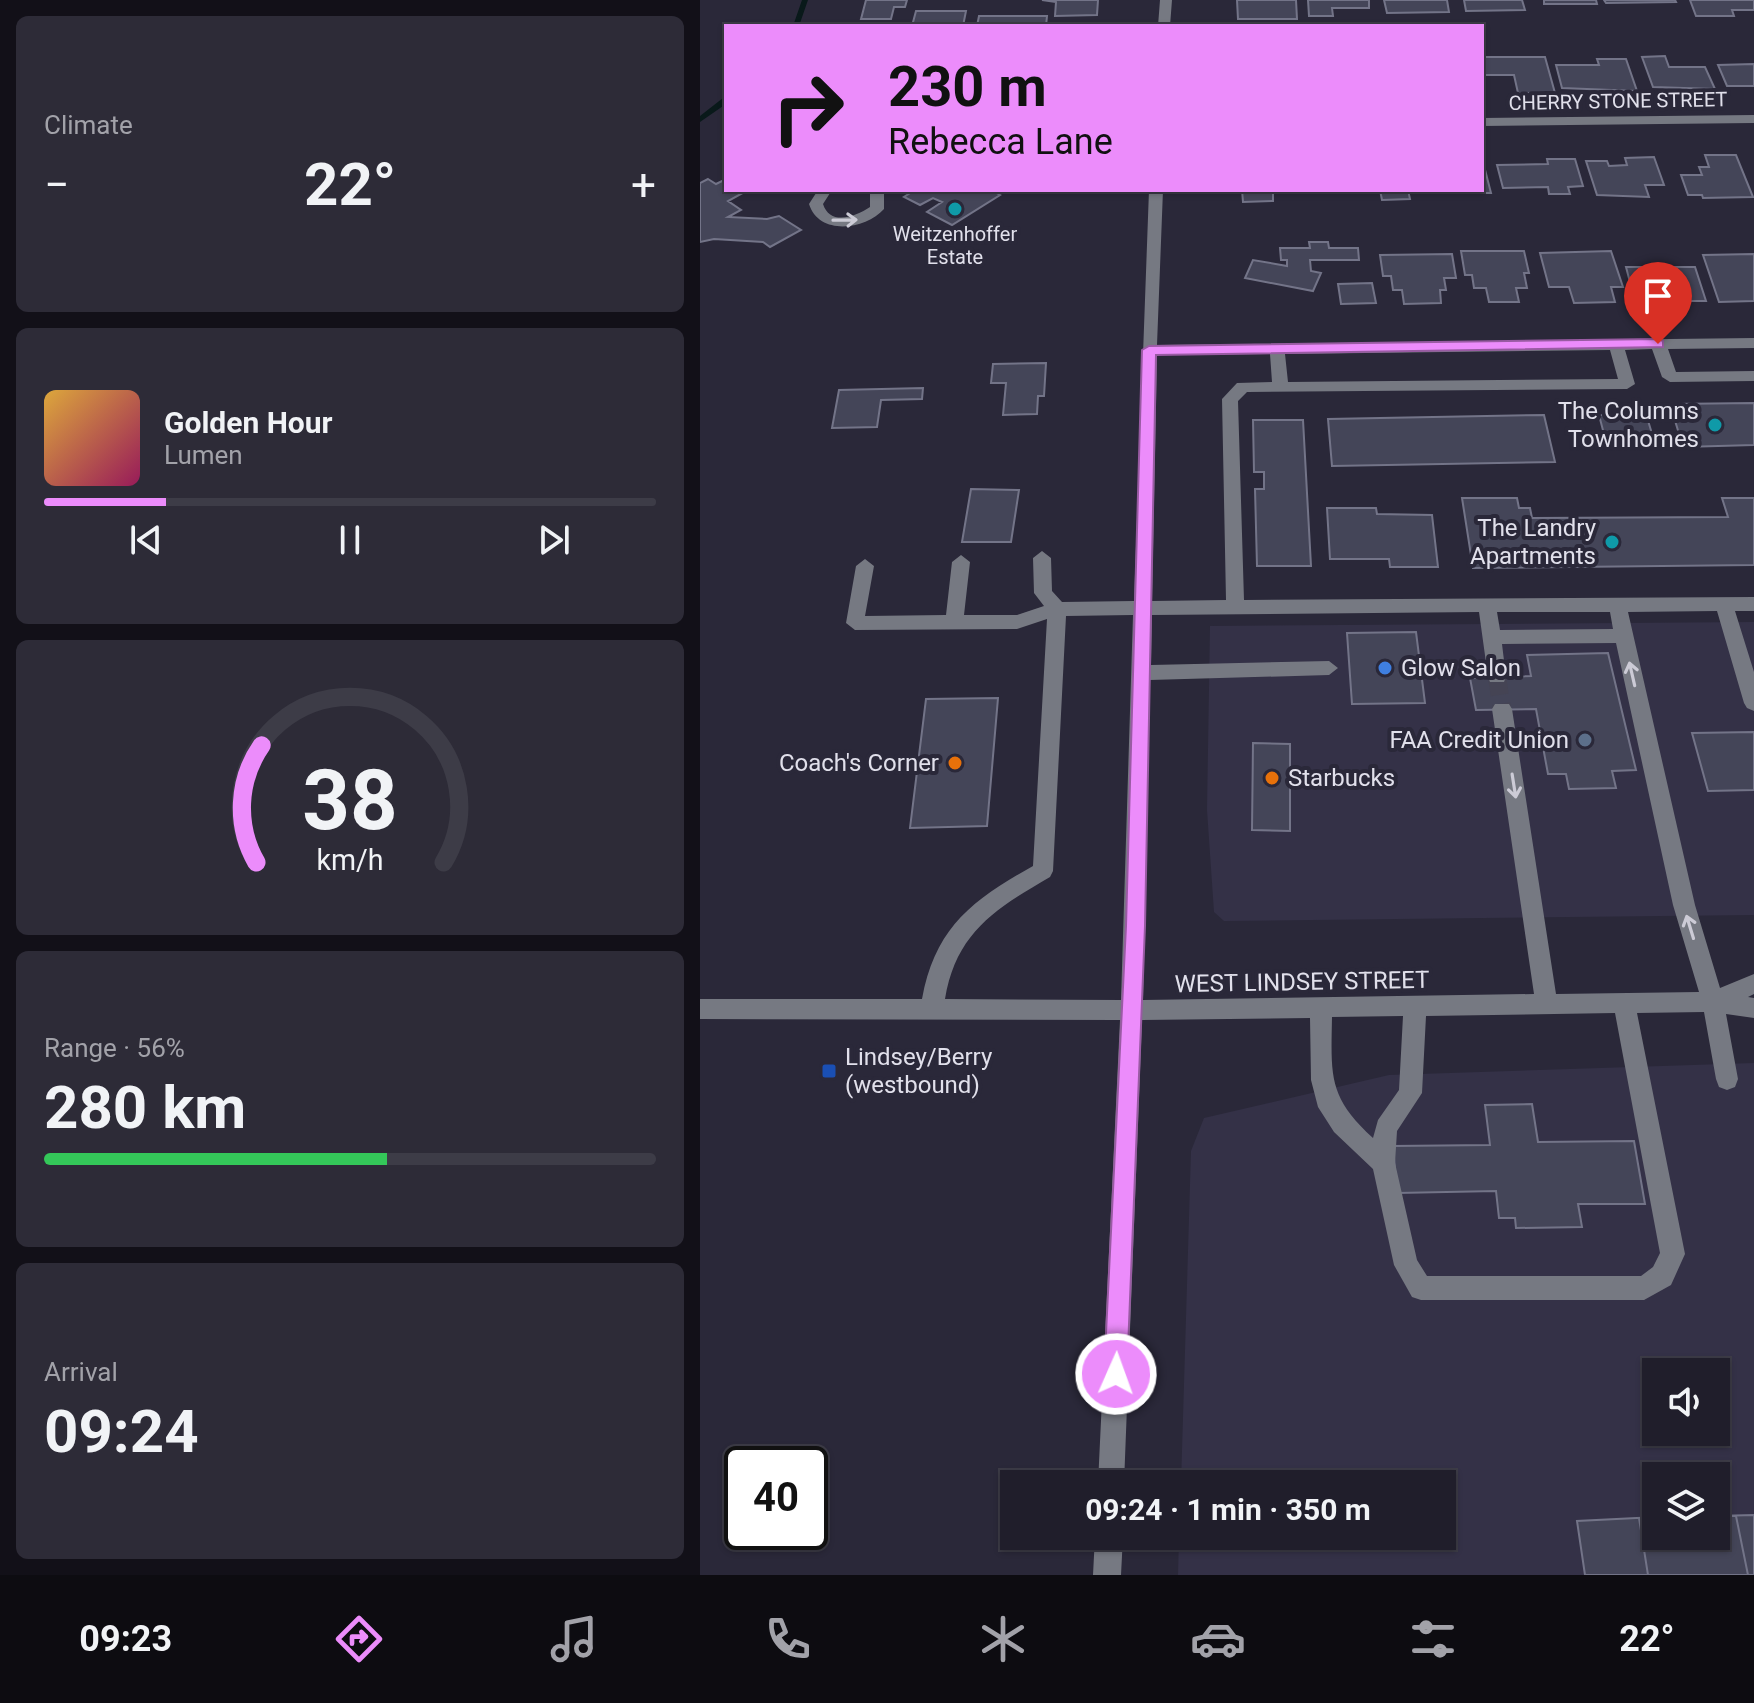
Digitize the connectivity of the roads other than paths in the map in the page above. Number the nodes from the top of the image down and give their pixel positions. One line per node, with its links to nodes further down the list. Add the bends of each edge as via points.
1 (1166, 0): 2 (street)
2 (1164, 24)
3 (1754, 119): 4 (street, CHERRY STONE STREET)
4 (1484, 122)
5 (824, 192): 6 (street, one-way to 6, via 816,204 821,216 851,221 877,209)
6 (877, 192)
7 (1156, 192): 12 (street)
8 (1754, 343): 10 (street)
9 (1616, 344): 10 (street); 11 (street); 14 (street, via 1627,384)
10 (1658, 344): 13 (street, via 1670,377)
11 (1277, 348): 12 (street); 14 (street)
12 (1149, 350): 23 (street)
13 (1754, 376)
14 (1280, 387): 22 (street, via 1243,387 1230,399)
15 (1042, 558): 24 (street, via 1043,593)
16 (961, 562): 25 (street)
17 (865, 566): 25 (street, via 855,623)
18 (1617, 604): 19 (street); 21 (street); 26 (street)
19 (1724, 604): 20 (street); 31 (street)
20 (1754, 604)
21 (1487, 606): 22 (street); 27 (street)
22 (1235, 607): 23 (street)
23 (1144, 608): 24 (street); 29 (street)
24 (1057, 609): 25 (street, via 1017,622); 42 (street, via 1043,871 973,916 942,962)
25 (954, 622)
26 (1624, 636): 27 (street); 35 (street, one-way to 26, via 1684,905)
27 (1492, 637): 30 (street)
28 (1329, 668): 29 (street)
29 (1142, 673): 41 (street)
30 (1497, 677)
31 (1754, 703)
32 (1502, 709): 36 (street, one-way to 36)
33 (1754, 984): 35 (street, WEST LINDSEY STREET)
34 (1624, 1002): 35 (street, WEST LINDSEY STREET); 36 (street, WEST LINDSEY STREET); 44 (street, via 1673,1254 1662,1276 1644,1288 1421,1288 1406,1265)
35 (1713, 1002): 39 (street, WEST LINDSEY STREET); 43 (street)
36 (1546, 1003): 37 (street, WEST LINDSEY STREET)
37 (1415, 1006): 38 (street, WEST LINDSEY STREET); 44 (street, via 1410,1093 1386,1128)
38 (1321, 1007): 41 (street, WEST LINDSEY STREET); 44 (street, via 1326,1099 1337,1118)
39 (1754, 1008)
40 (700, 1009): 42 (street, WEST LINDSEY STREET)
41 (1131, 1010): 42 (street, WEST LINDSEY STREET); 45 (street)
42 (931, 1011)
43 (1727, 1079)
44 (1383, 1163)
45 (1112, 1470)
46 (1108, 1550): 47 (street)
47 (1107, 1575)

